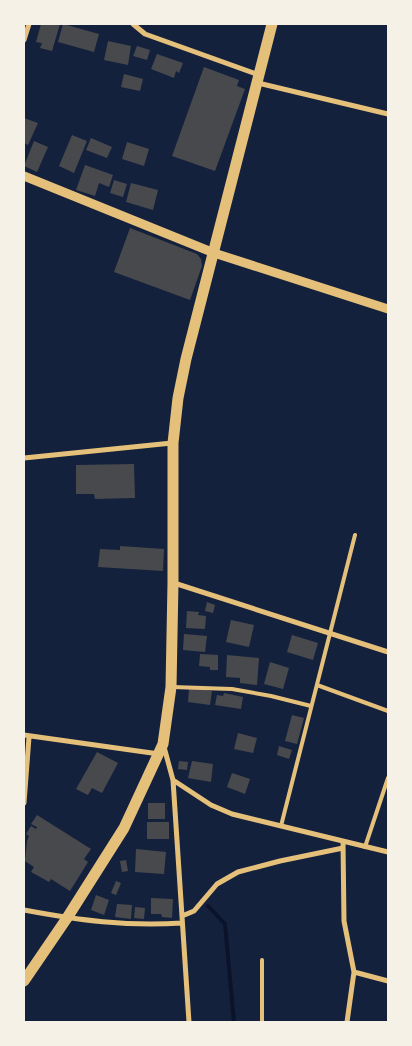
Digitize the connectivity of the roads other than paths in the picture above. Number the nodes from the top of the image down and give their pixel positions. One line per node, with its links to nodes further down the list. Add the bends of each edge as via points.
1 (30, 24): 4 (street)
2 (133, 24): 5 (street, via 145,34)
3 (272, 24): 5 (main road)
4 (24, 38)
5 (258, 79): 6 (street); 8 (main road)
6 (388, 114)
7 (24, 176): 8 (street)
8 (214, 253): 9 (street); 10 (main road, via 186,359)
9 (388, 309)
10 (172, 443): 11 (street); 13 (main road)
11 (24, 458)
12 (355, 535): 14 (lane)
13 (173, 583): 14 (street); 17 (main road)
14 (329, 634): 15 (street); 16 (lane)
15 (388, 652)
16 (317, 685): 18 (lane); 19 (lane)
17 (171, 687): 18 (lane, via 232,689); 21 (main road)
18 (311, 706): 25 (lane)
19 (388, 711)
20 (26, 736): 21 (street); 24 (street)
21 (162, 749): 23 (street); 32 (main road, via 124,828)
22 (388, 778): 27 (lane)
23 (173, 780): 25 (street, via 211,805 232,814); 31 (street)
24 (24, 803)
25 (281, 826): 26 (street)
26 (343, 842): 27 (street); 28 (street)
27 (366, 847): 29 (street)
28 (343, 848): 31 (street, via 238,872 217,884 194,911); 35 (street, via 344,921)
29 (388, 852)
30 (24, 910): 32 (street)
31 (182, 916): 33 (street)
32 (66, 918): 33 (street, via 124,924); 36 (main road)
33 (182, 923): 38 (street)
34 (262, 960): 39 (lane)
35 (354, 972): 37 (street); 40 (street)
36 (24, 981)
37 (388, 981)
38 (189, 1022)
39 (262, 1022)
40 (347, 1022)

